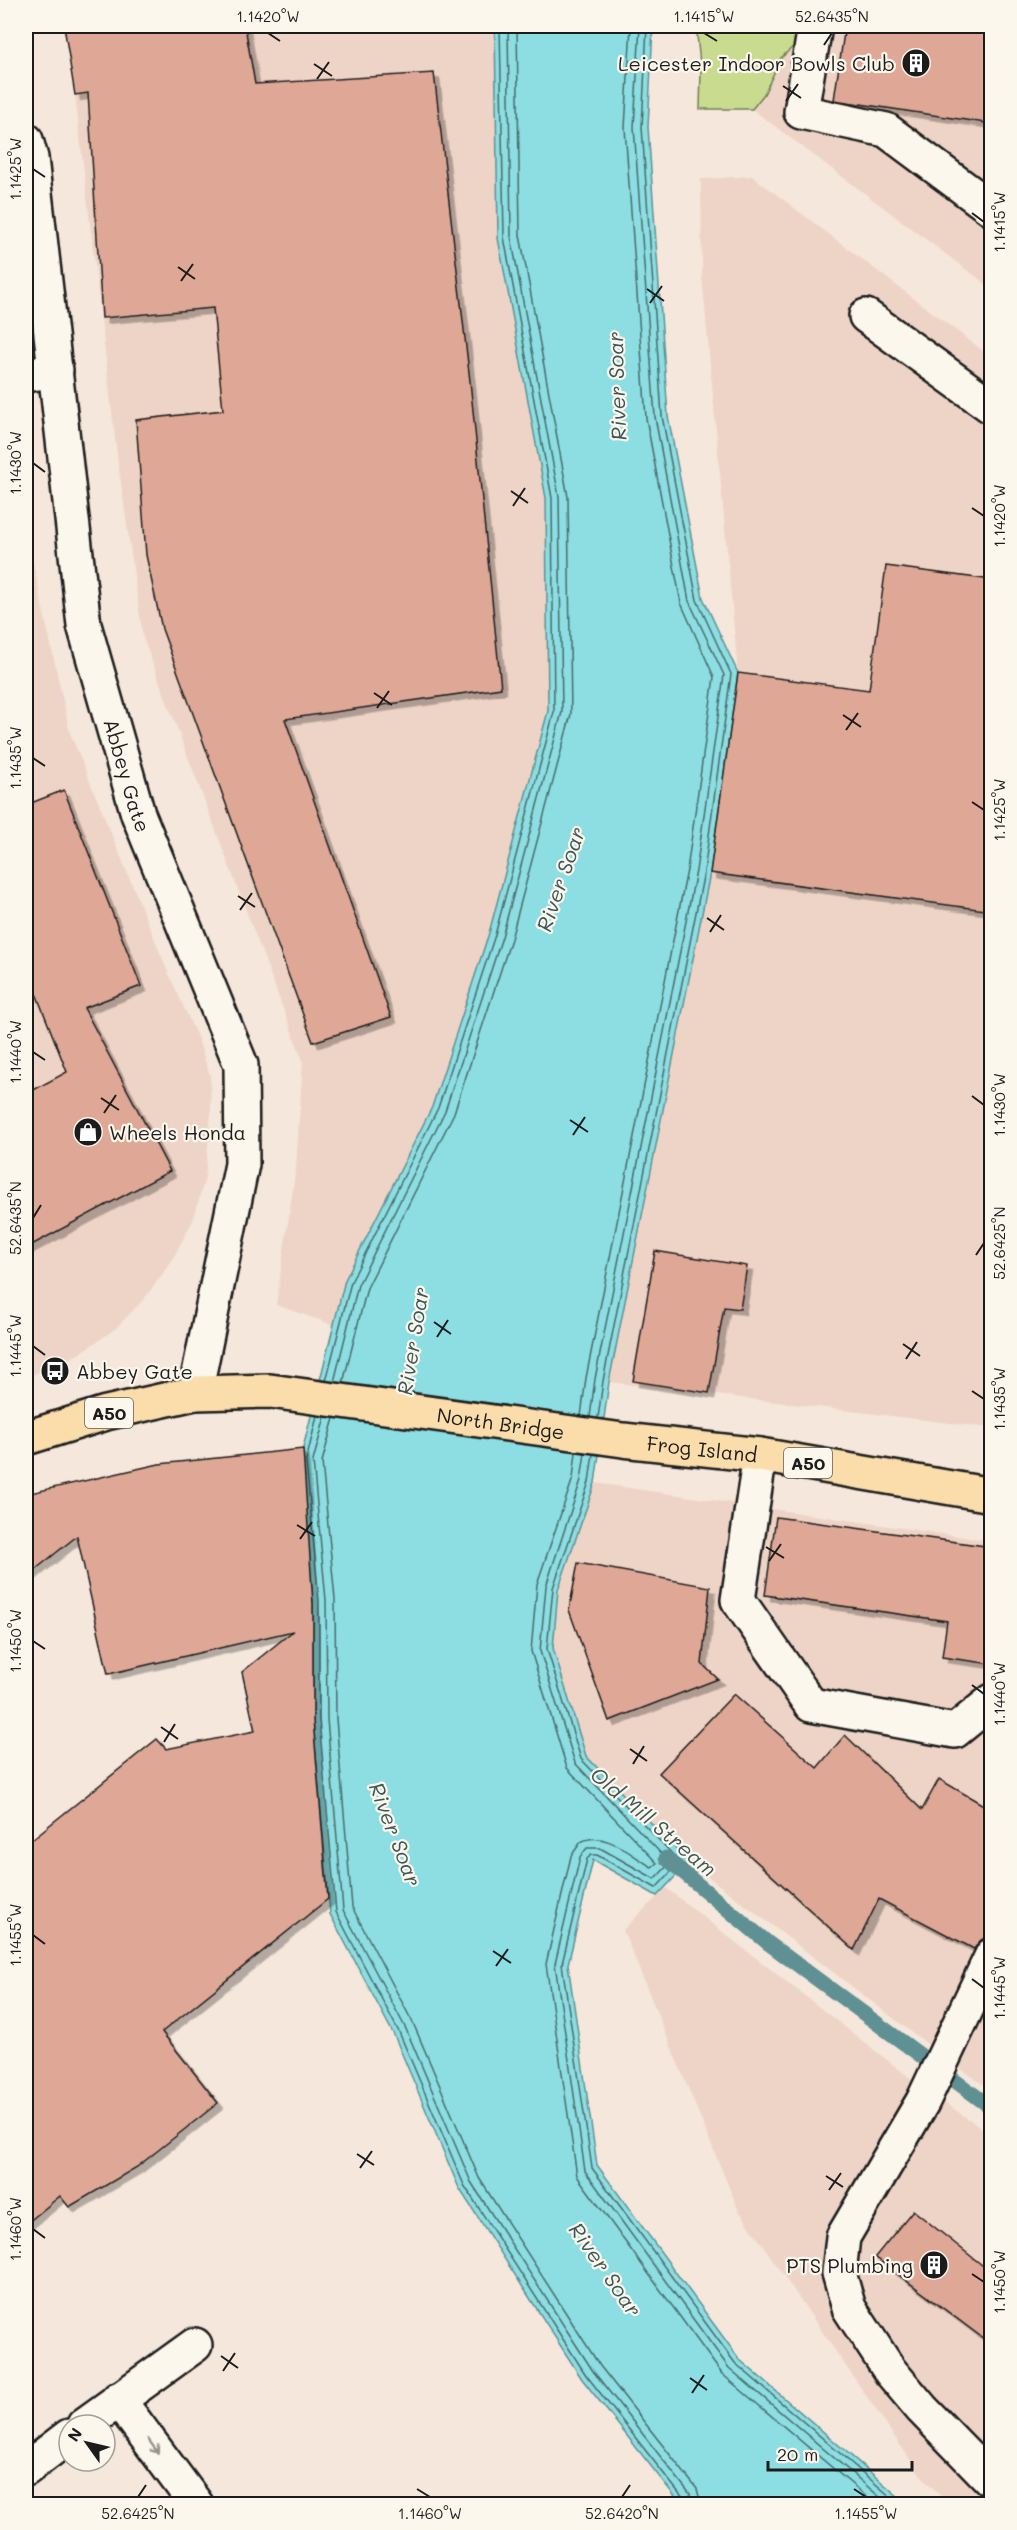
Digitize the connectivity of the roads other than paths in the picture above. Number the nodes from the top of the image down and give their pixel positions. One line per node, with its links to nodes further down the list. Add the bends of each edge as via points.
1 (815, 26): 3 (street, via 801,112 886,130)
2 (26, 140): 5 (street, Abbey Gate, via 31,158)
3 (992, 209)
4 (866, 316): 6 (street)
5 (41, 372): 7 (street, Abbey Gate, via 84,625 138,814 241,1065 242,1164)
6 (992, 407)
7 (195, 1393): 8 (main road, A50, via 106,1413); 9 (main road, North Bridge / A50, via 270,1391)
8 (26, 1438)
9 (623, 1440): 10 (main road, Frog Island / A50)
10 (760, 1455): 11 (main road, Frog Island / A50); 12 (street, via 738,1600 811,1705 955,1731)
11 (992, 1495)
12 (992, 1701)
13 (988, 1972): 19 (street, via 925,2096 843,2237 839,2273 849,2308 890,2371)
14 (195, 2345): 15 (street)
15 (118, 2399): 16 (street); 20 (street, one-way to 20)
16 (100, 2413)
17 (57, 2445): 18 (street)
18 (26, 2469)
19 (992, 2481)
20 (196, 2505)

